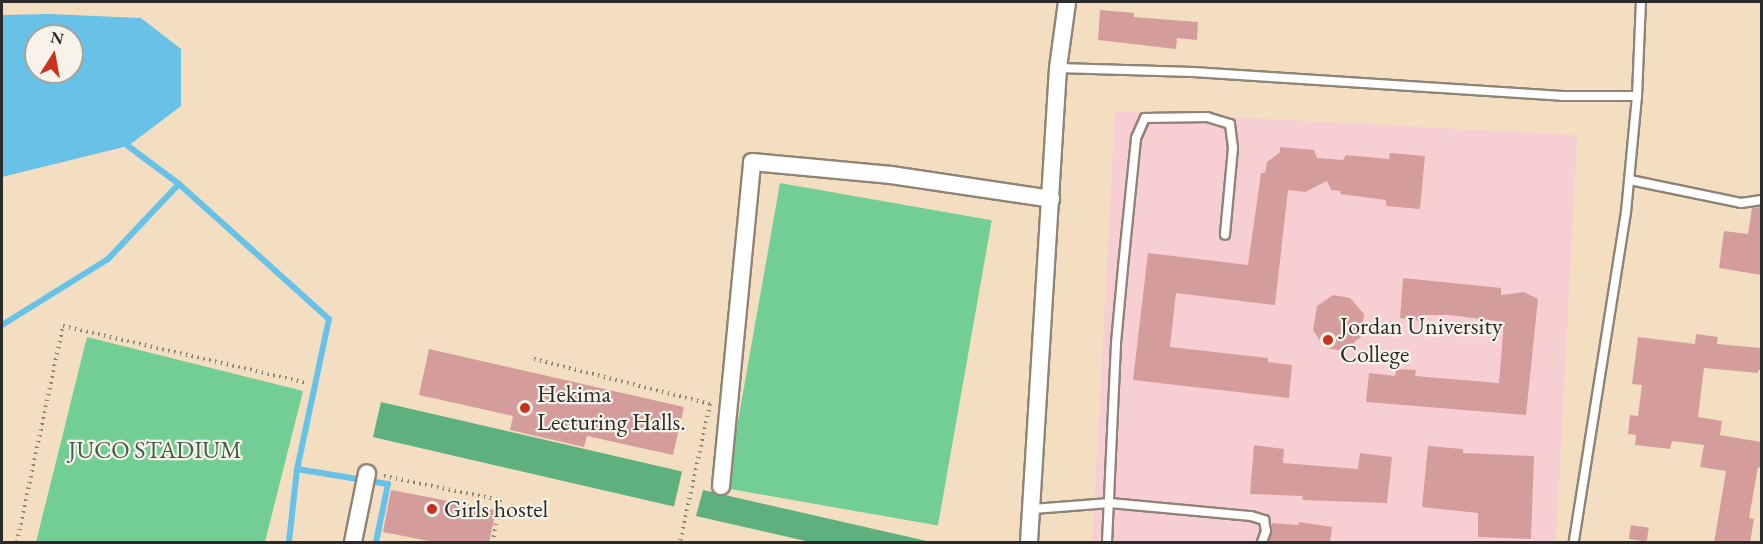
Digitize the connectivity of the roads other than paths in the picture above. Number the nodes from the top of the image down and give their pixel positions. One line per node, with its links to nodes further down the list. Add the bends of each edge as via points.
1 (1067, 2): 3 (street)
2 (1641, 2): 4 (lane)
3 (1059, 68): 4 (lane, via 1204,72 1562,96); 6 (street)
4 (1637, 96): 5 (lane)
5 (1630, 180): 7 (lane, via 1741,202); 17 (lane)
6 (1051, 199): 10 (street, via 891,175 752,162); 12 (street)
7 (1761, 200)
8 (1225, 234): 11 (lane, via 1233,148 1230,124 1207,117 1145,118 1136,138 1116,343)
9 (367, 473): 13 (street)
10 (722, 486)
11 (1110, 502): 12 (lane); 15 (lane); 16 (lane, via 1251,516 1264,520)
12 (1033, 509): 14 (street)
13 (353, 543)
14 (1029, 543)
15 (1107, 543)
16 (1262, 543)
17 (1574, 543)

